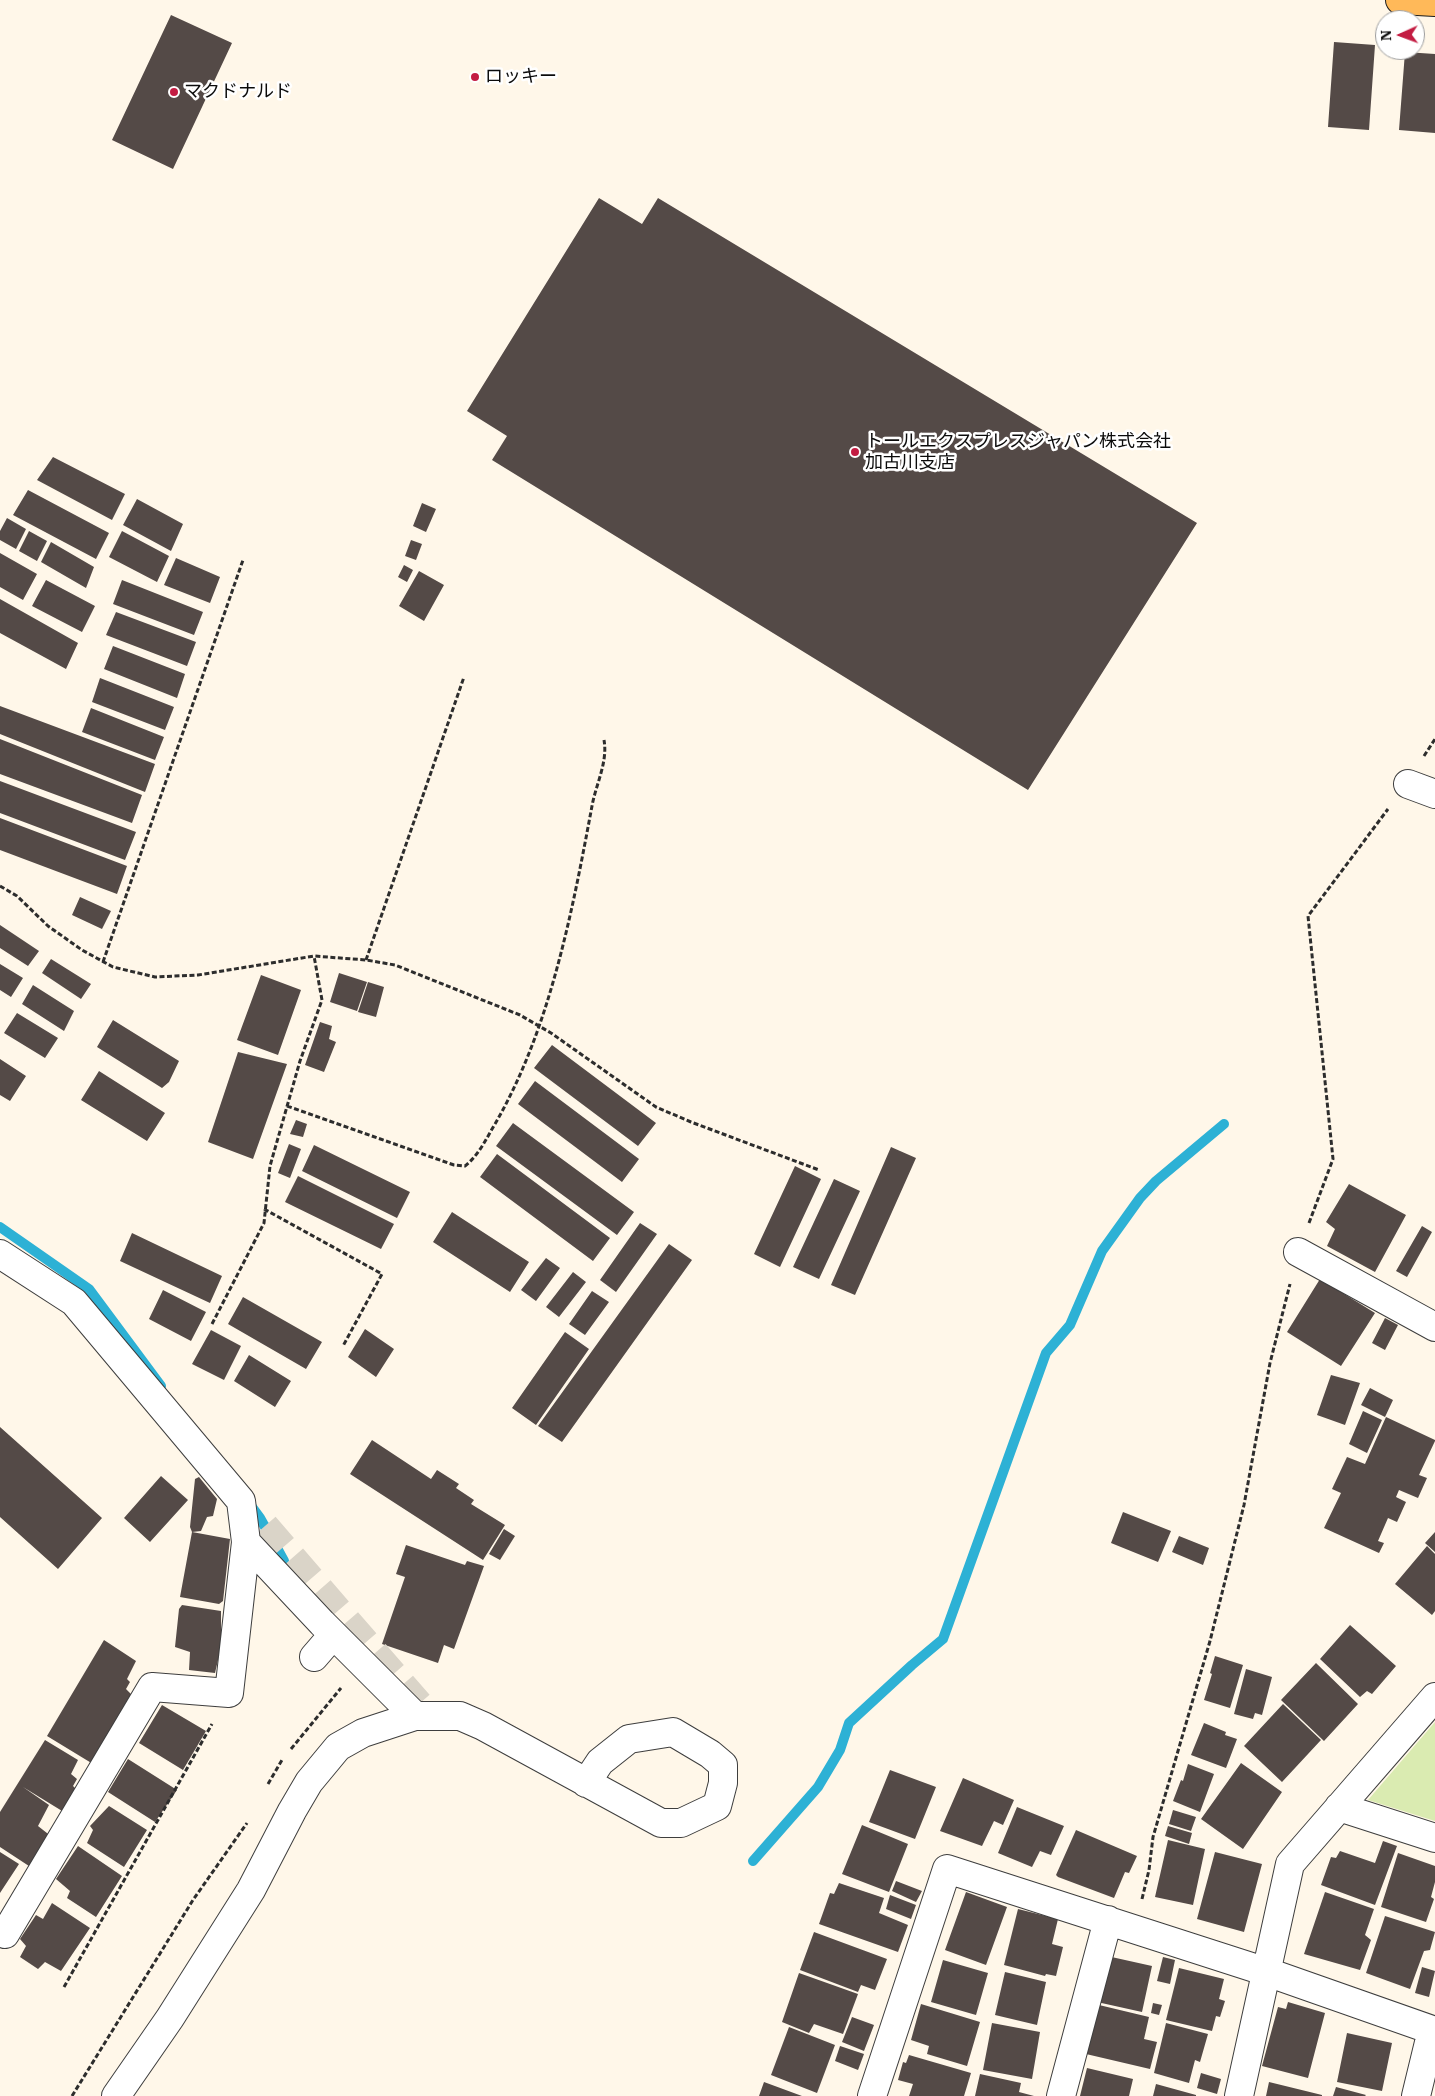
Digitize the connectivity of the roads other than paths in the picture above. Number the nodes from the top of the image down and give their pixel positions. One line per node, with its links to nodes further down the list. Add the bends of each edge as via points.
1 (1400, 0): 2 (main road)
2 (1435, 2)
3 (1408, 784): 4 (street)
4 (1435, 794)
5 (1298, 1252): 7 (street)
6 (0, 1254): 8 (street, via 74,1302 131,1368 241,1502)
7 (1435, 1327)
8 (246, 1542): 9 (street); 17 (street, via 229,1693 152,1687 5,1934)
9 (334, 1635): 10 (street); 12 (street)
10 (314, 1658)
11 (1435, 1698): 14 (street)
12 (415, 1716): 13 (street, via 460,1716); 20 (street, via 363,1733 338,1747 323,1763 292,1811 251,1890)
13 (586, 1783): 13 (street, via 661,1823 680,1824 717,1806 723,1783 723,1765 673,1732 629,1738 600,1762)
14 (1339, 1807): 15 (street); 18 (street, via 1290,1864)
15 (1435, 1838)
16 (1108, 1920): 18 (street); 21 (street, via 947,1869); 22 (street)
17 (0, 1930)
18 (1267, 1972): 19 (street); 23 (street)
19 (1433, 2031): 24 (street)
20 (116, 2096)
21 (872, 2096)
22 (1061, 2096)
23 (1239, 2096)
24 (1416, 2096)

